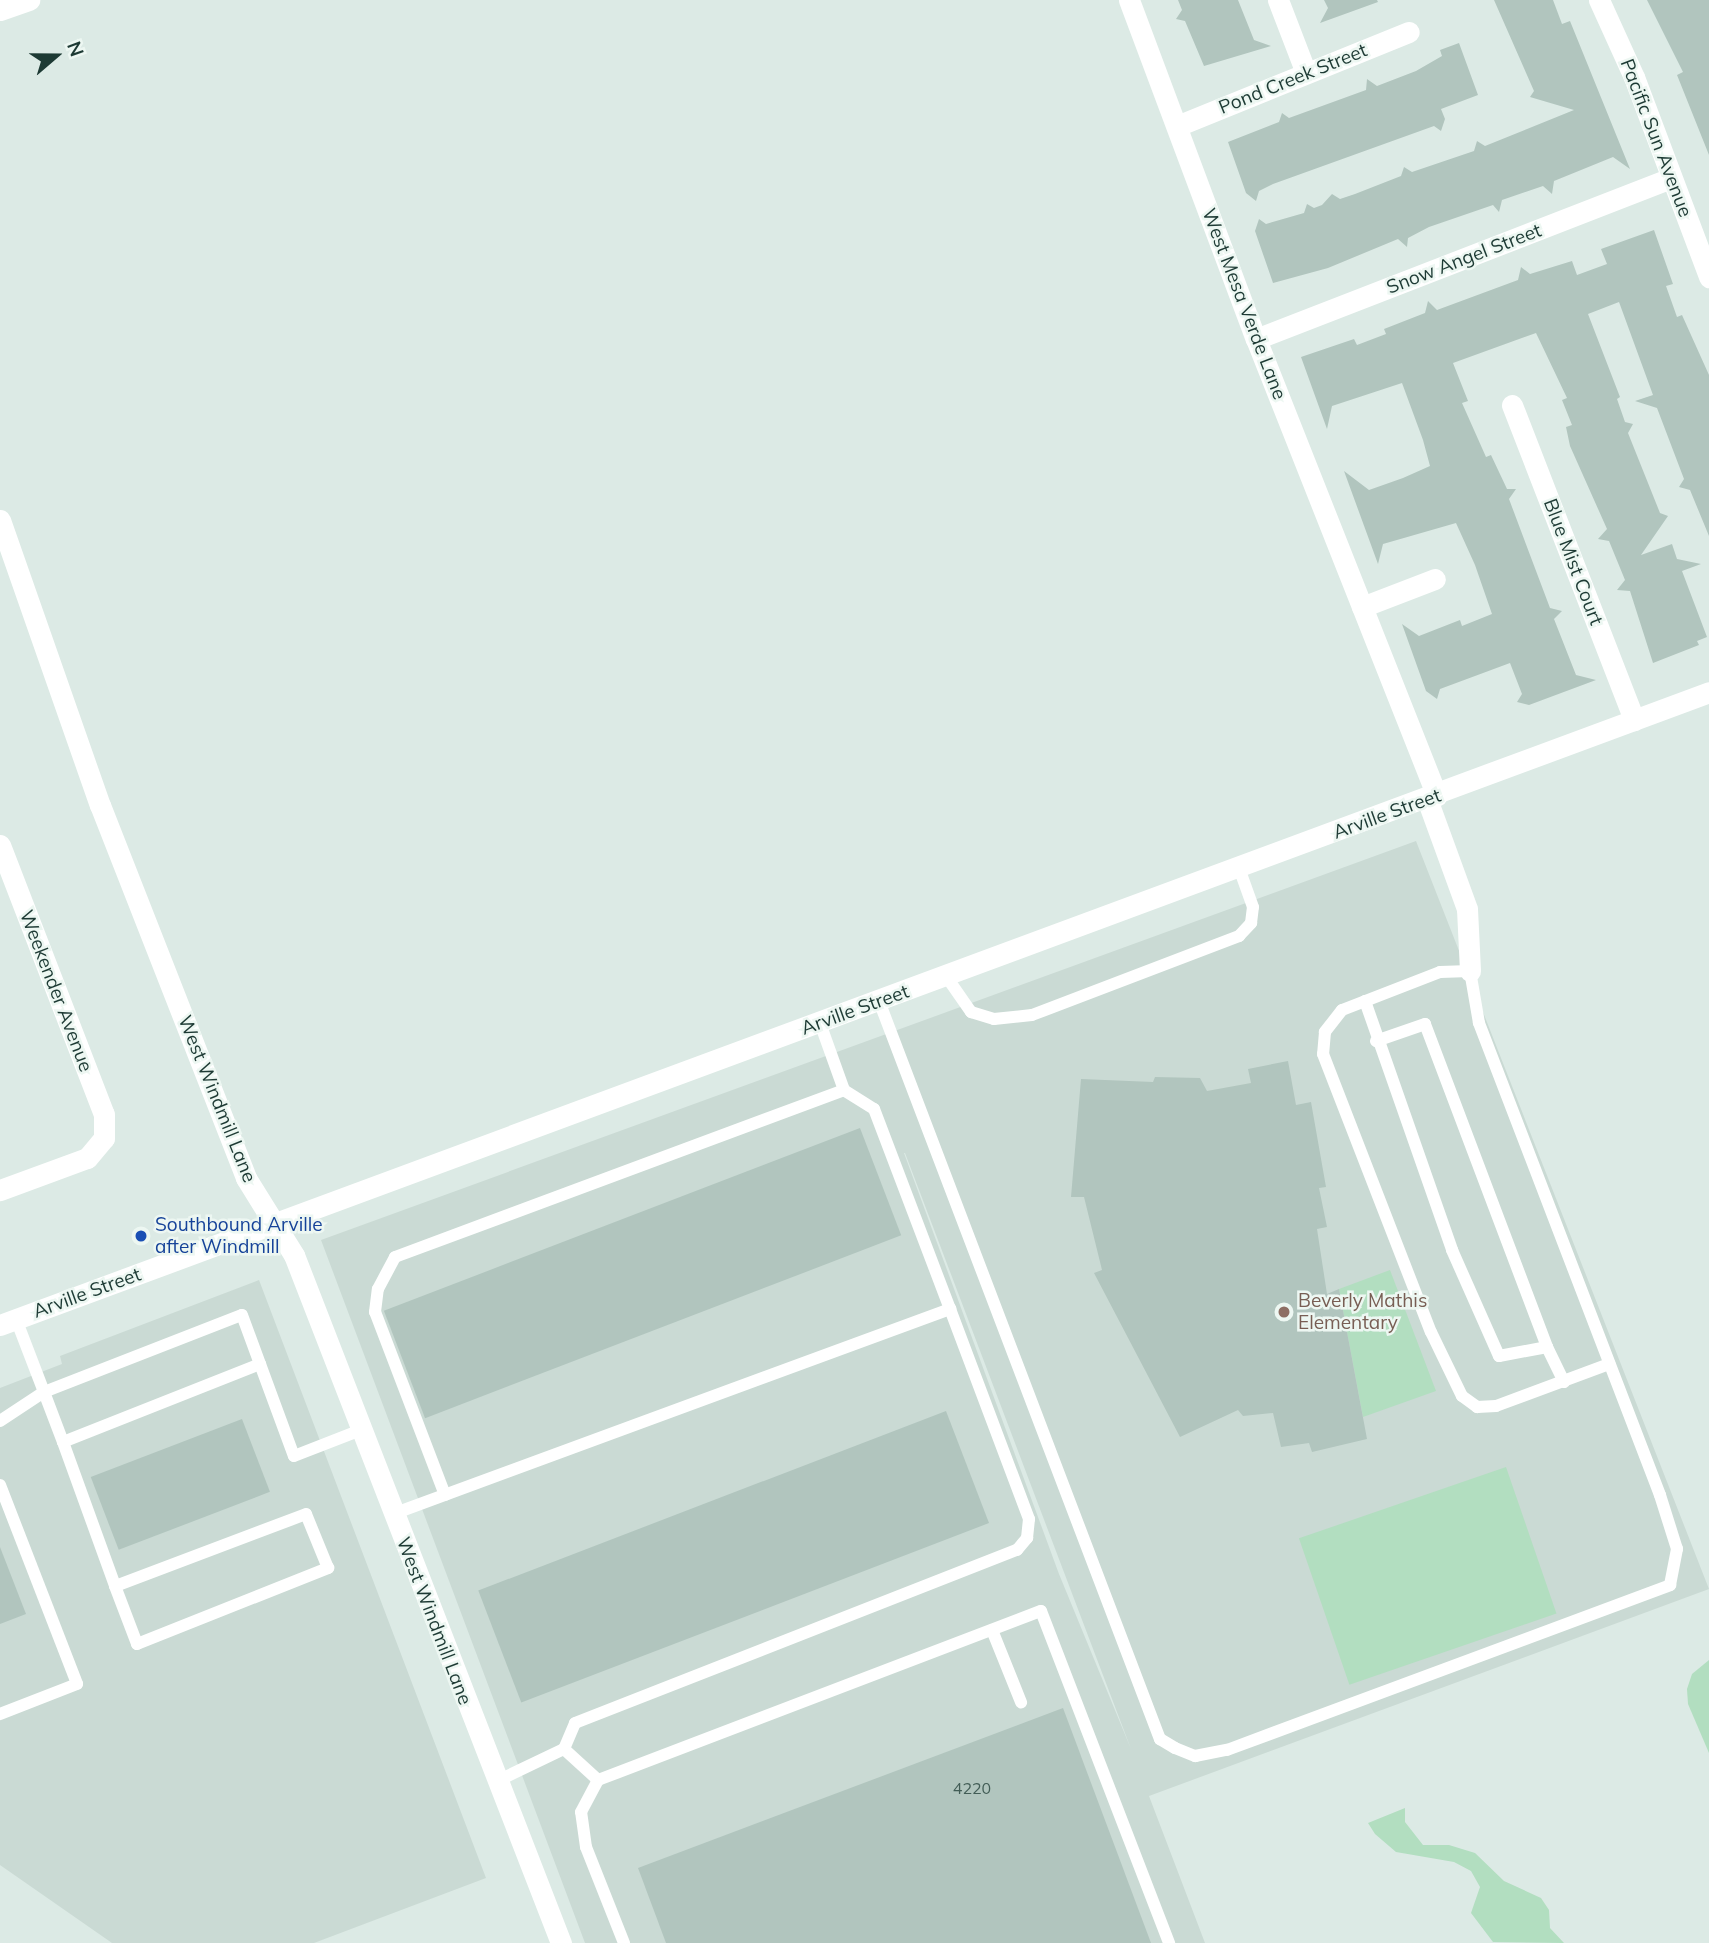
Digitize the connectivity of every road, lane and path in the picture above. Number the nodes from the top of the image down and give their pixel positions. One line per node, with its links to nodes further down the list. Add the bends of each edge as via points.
1 (29, 0): 5 (street)
2 (1129, 0): 8 (street, West Mesa Verde Lane)
3 (1278, 0): 7 (street)
4 (1599, 0): 9 (street, Pacific Sun Avenue)
5 (0, 10)
6 (1409, 32): 7 (street, Pond Creek Street)
7 (1306, 73): 8 (street, Pond Creek Street)
8 (1177, 126): 11 (street, West Mesa Verde Lane)
9 (1671, 178): 10 (street, Pacific Sun Avenue); 11 (street, Snow Angel Street)
10 (1709, 277)
11 (1256, 339): 15 (street, West Mesa Verde Lane)
12 (1512, 405): 17 (street, Blue Mist Court)
13 (0, 520): 29 (street, West Windmill Lane, via 100,805 246,1178)
14 (1435, 579): 15 (street)
15 (1362, 607): 18 (street, West Mesa Verde Lane)
16 (1709, 692): 17 (street, Arville Street)
17 (1634, 720): 18 (street, Arville Street)
18 (1432, 797): 20 (street, Arville Street); 21 (street, West Mesa Verde Lane, via 1467,909)
19 (0, 845): 28 (street, Weekender Avenue, via 104,1114 104,1138 87,1158)
20 (1239, 868): 22 (street, Arville Street); 22 (lane, via 1253,907 1251,923 1239,936 1032,1015 994,1018 971,1012)
21 (1470, 971): 24 (lane, via 1440,972); 34 (lane, via 1479,1023)
22 (946, 976): 23 (street, Arville Street)
23 (879, 1001): 25 (street, Arville Street); 34 (lane, via 1160,1739 1175,1748 1195,1756 1227,1750 1670,1585 1677,1549)
24 (1365, 1001): 26 (lane); 35 (lane, via 1342,1010 1325,1032 1323,1054 1431,1332 1462,1396 1477,1407 1496,1405)
25 (820, 1023): 27 (lane); 29 (street, Arville Street)
26 (1376, 1041): 32 (lane, via 1452,1250 1499,1356); 32 (lane, via 1425,1024)
27 (844, 1090): 30 (lane, via 874,1110); 41 (lane, via 395,1258 378,1289 375,1312)
28 (0, 1190)
29 (274, 1224): 31 (street, Arville Street); 38 (street, West Windmill Lane, via 294,1255)
30 (950, 1309): 41 (lane); 47 (lane, via 1029,1519 1027,1538 1017,1550 575,1723)
31 (8, 1322): 36 (lane)
32 (1547, 1347): 35 (lane)
33 (260, 1364): 36 (lane, via 242,1315); 38 (lane, via 295,1456); 39 (lane)
34 (1609, 1364): 35 (lane)
35 (1564, 1382)
36 (44, 1392): 37 (lane); 39 (lane)
37 (0, 1421)
38 (361, 1430): 42 (street, West Windmill Lane)
39 (63, 1442): 43 (lane)
40 (0, 1485): 46 (lane, via 77,1684)
41 (445, 1494): 42 (lane)
42 (393, 1514): 49 (street, West Windmill Lane)
43 (115, 1586): 43 (lane, via 137,1644 328,1568 306,1514)
44 (992, 1630): 45 (lane); 48 (lane); 52 (lane, via 1041,1611)
45 (1021, 1702)
46 (0, 1714)
47 (564, 1749): 48 (lane); 49 (lane)
48 (598, 1780): 51 (lane, via 581,1812 586,1847)
49 (495, 1782): 50 (street, West Windmill Lane)
50 (561, 1943)
51 (624, 1943)
52 (1169, 1943)

